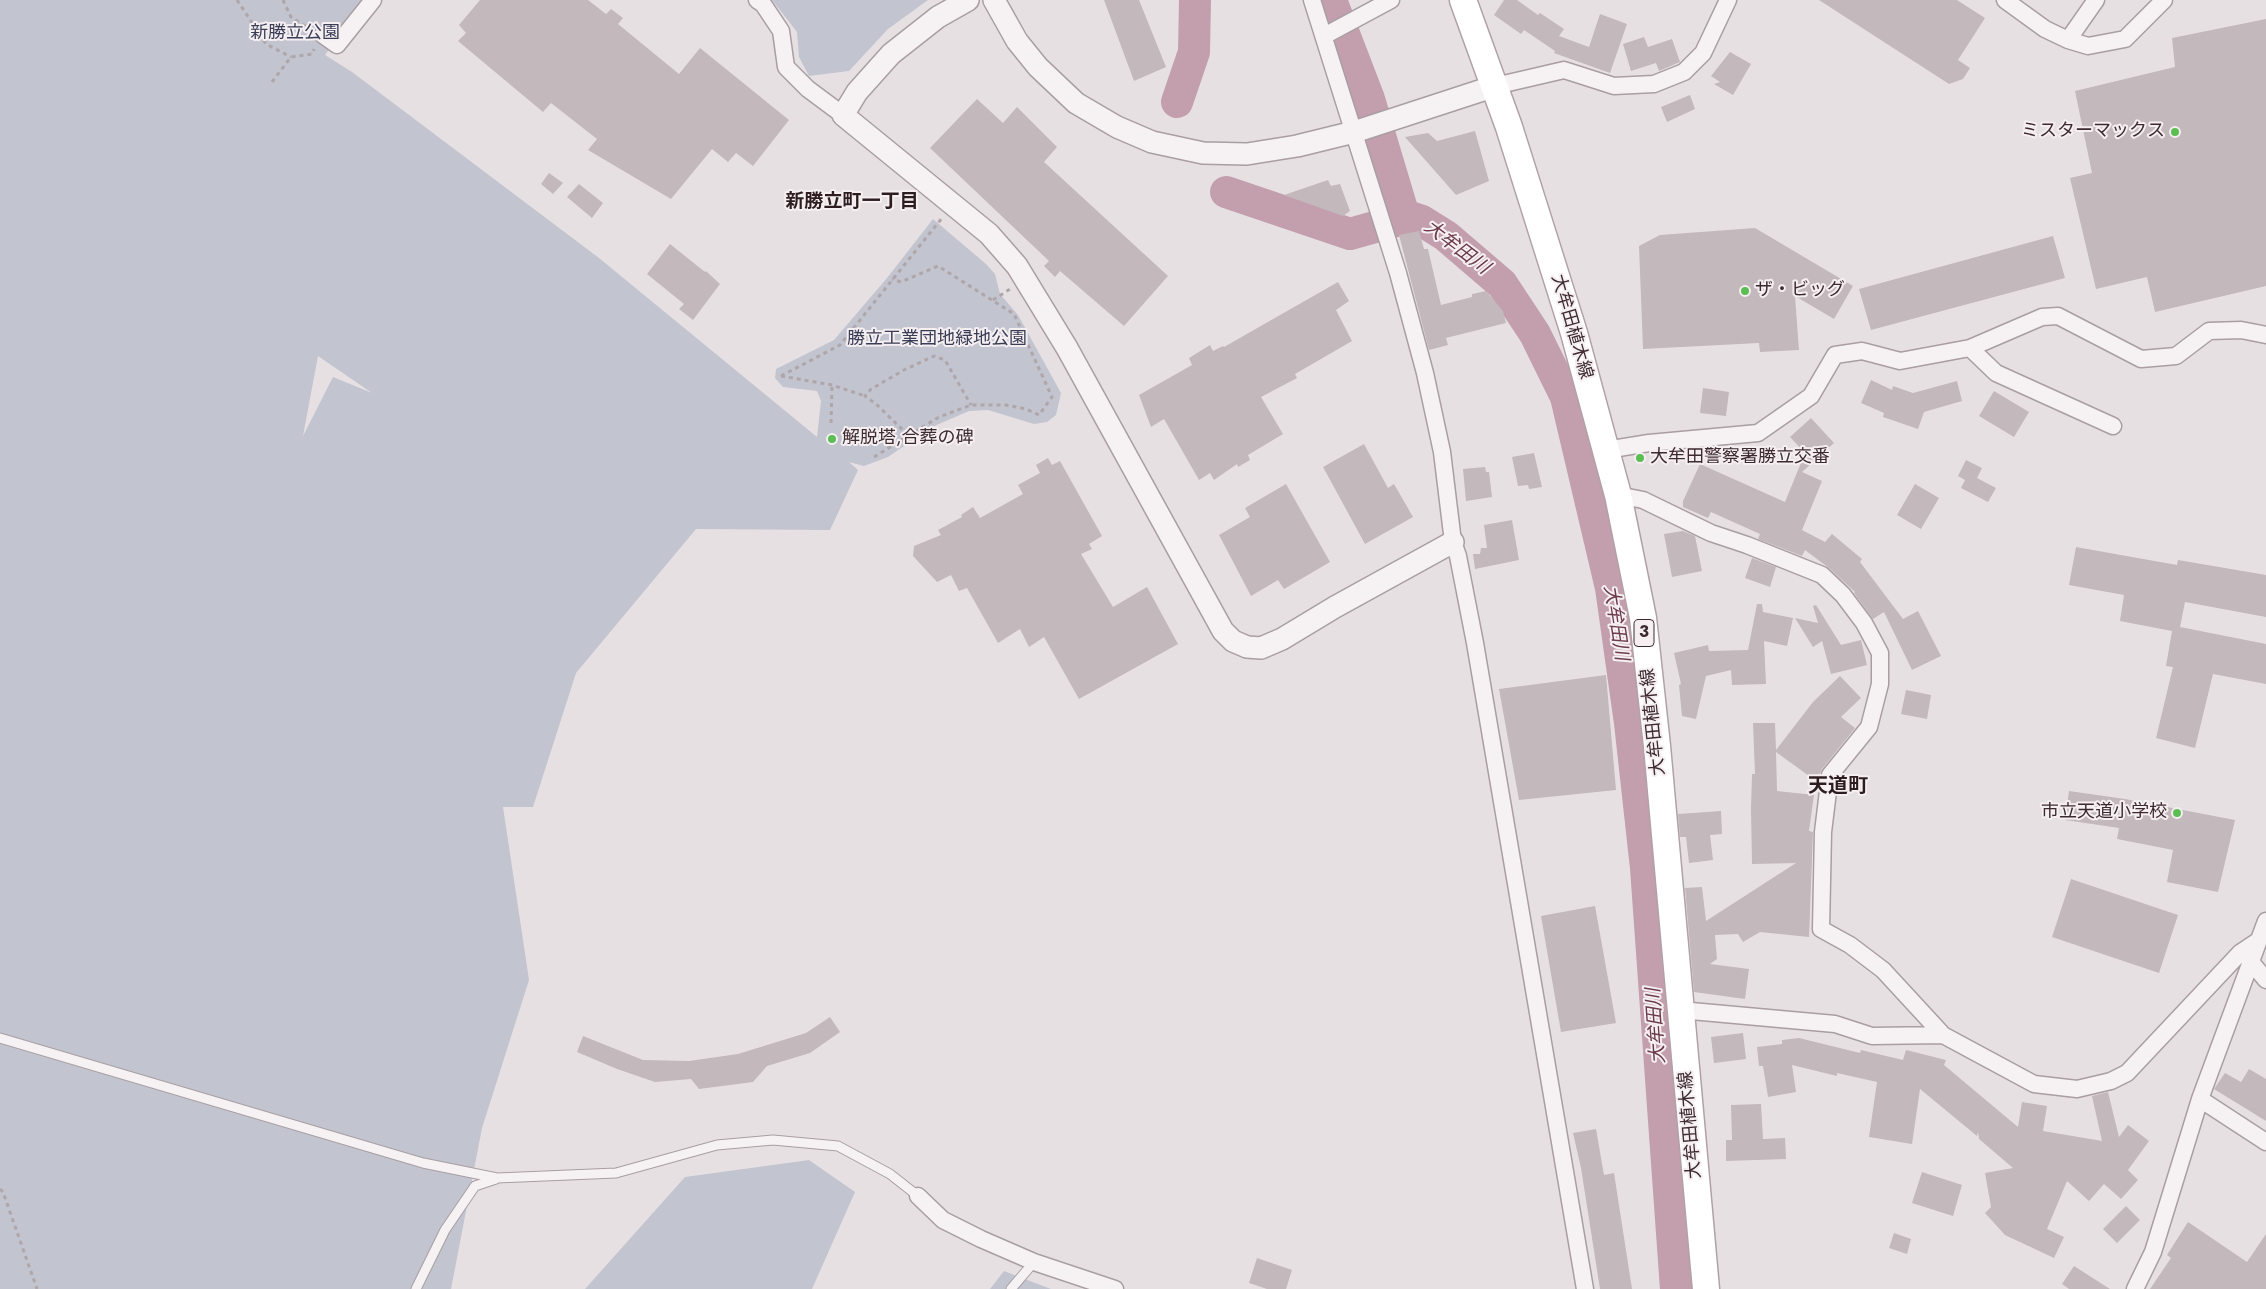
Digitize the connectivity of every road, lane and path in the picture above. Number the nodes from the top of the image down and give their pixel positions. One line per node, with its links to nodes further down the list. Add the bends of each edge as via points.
1 (237, 0): 17 (path, via 266,44)
2 (283, 0): 15 (path, via 291,16)
3 (373, 0): 15 (street, via 337,45)
4 (757, 0): 20 (street, via 781,31 786,68)
5 (968, 0): 20 (street, via 938,17 891,54 857,92)
6 (994, 0): 21 (street, via 1017,42 1076,103 1117,127 1152,142 1203,153 1247,154 1297,146)
7 (1312, 0): 14 (street)
8 (1391, 0): 14 (street)
9 (1462, 0): 19 (main road, 大牟田植木線 / 3)
10 (1728, 0): 19 (street, via 1703,53 1684,72 1654,84 1614,86 1564,70)
11 (2005, 0): 16 (street, via 2045,29)
12 (2096, 0): 16 (street)
13 (2164, 0): 16 (street, via 2125,39 2088,46)
14 (1328, 34): 21 (street)
15 (323, 35): 17 (path, via 312,54)
16 (2068, 40)
17 (291, 57): 18 (path)
18 (272, 82)
19 (1495, 86): 21 (street); 34 (main road, 大牟田植木線 / 3, via 1574,333)
20 (843, 115): 22 (street)
21 (1359, 130): 37 (street, via 1424,373 1442,452)
22 (954, 204): 23 (path); 37 (street, via 989,234 1017,266 1038,298 1222,631 1233,641 1261,648 1282,639)
23 (892, 279): 25 (path, via 901,282 938,266); 28 (path, via 840,345 781,376)
24 (1010, 289): 25 (path)
25 (992, 300): 30 (path, via 1014,314 1052,397 1039,415 1006,405)
26 (2266, 335): 27 (street, via 2242,330 2210,331 2176,356 2141,358 2058,316 2042,317)
27 (1970, 348): 32 (street, via 1996,373); 34 (street, via 1900,362 1862,351 1835,355 1811,396 1758,432)
28 (832, 384): 29 (path); 31 (path)
29 (865, 396): 30 (path, via 884,381 934,356 945,360); 33 (path)
30 (972, 405): 33 (path, via 938,417)
31 (831, 423)
32 (2113, 426)
33 (908, 435): 35 (path)
34 (1606, 450): 36 (main road, 大牟田植木線 / 3)
35 (874, 457)
36 (1618, 495): 42 (main road, 大牟田植木線 / 3, via 1643,618); 43 (street, via 1644,500 1711,533 1822,575 1864,623 1880,653 1880,684 1869,727 1830,775 1823,832 1821,929 1850,945 1883,970)
37 (1453, 542): 55 (street, via 1476,643)
38 (2266, 921): 39 (street)
39 (2258, 941): 40 (street); 43 (street, via 2240,953 2127,1073 2111,1082 2077,1089 2034,1084)
40 (2250, 962): 41 (street); 45 (street)
41 (2266, 980)
42 (1680, 1010): 43 (street, via 1835,1024 1872,1036); 56 (main road, 大牟田植木線 / 3)
43 (1943, 1035)
44 (0, 1038): 47 (lane, via 423,1163)
45 (2200, 1099): 46 (street); 57 (street, via 2153,1252)
46 (2266, 1142)
47 (497, 1178): 49 (lane, via 616,1173 717,1145 773,1140 838,1146 890,1174); 52 (lane, via 475,1186 446,1230)
48 (0, 1189): 51 (path)
49 (918, 1196): 50 (street, via 943,1220)
50 (1034, 1262): 53 (lane); 54 (street)
51 (37, 1289)
52 (416, 1289)
53 (1011, 1289)
54 (1115, 1289)
55 (1585, 1289)
56 (1706, 1289)
57 (2135, 1289)

